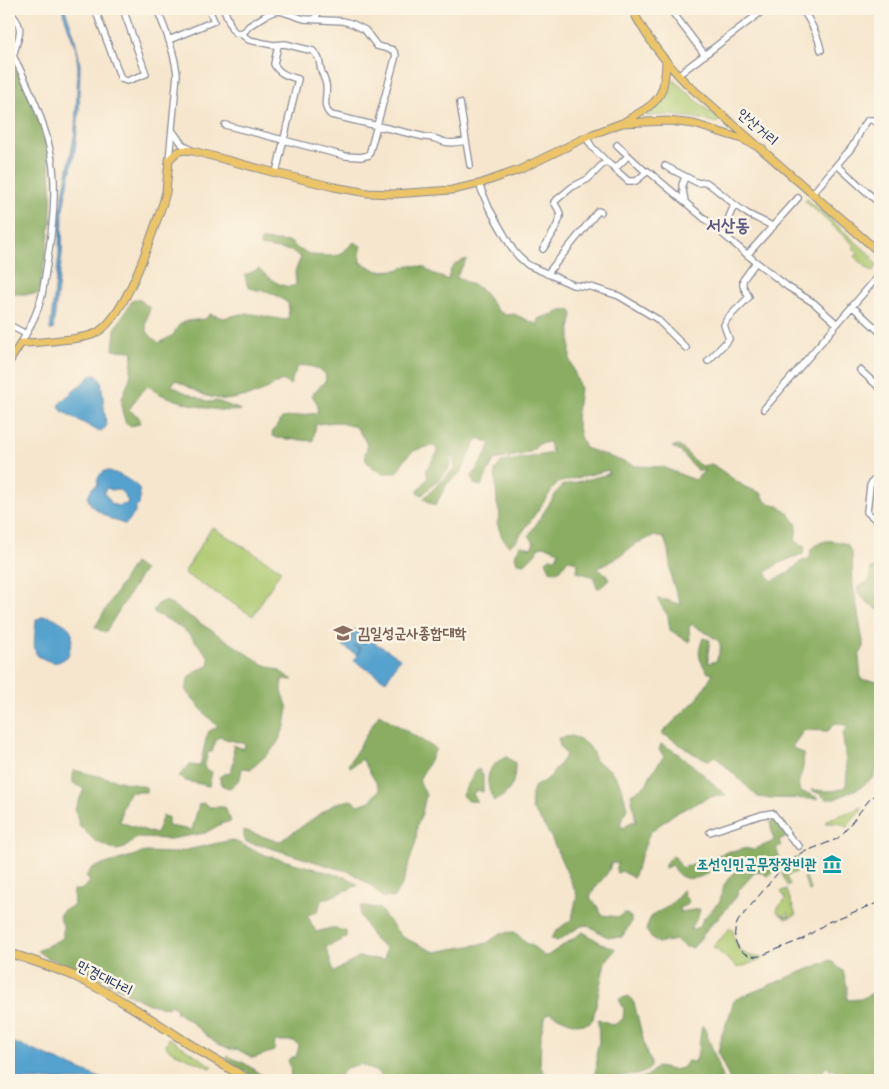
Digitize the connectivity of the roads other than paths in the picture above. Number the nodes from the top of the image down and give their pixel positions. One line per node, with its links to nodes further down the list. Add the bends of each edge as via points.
1 (95, 9): 2 (street, via 121,79 127,81 146,74)
2 (123, 9)
3 (157, 9): 15 (street)
4 (209, 9): 15 (street, via 214,21)
5 (224, 9): 14 (street, via 232,29)
6 (321, 9): 12 (street)
7 (632, 9): 21 (main road, 안산거리)
8 (670, 9): 19 (street)
9 (765, 9): 19 (street)
10 (802, 9): 18 (street, via 813,26)
11 (9, 11): 20 (street, via 20,26)
12 (314, 19): 14 (street, via 274,12); 27 (street, via 343,21 360,27 377,46 395,52)
13 (9, 34): 17 (street)
14 (240, 34): 16 (street, via 249,40)
15 (169, 40): 28 (street, via 177,74)
16 (278, 45): 27 (street, via 313,51 318,56 326,85 328,112); 30 (street, via 274,64 277,70 298,79)
17 (9, 47): 20 (street)
18 (821, 50)
19 (704, 55): 22 (street)
20 (14, 57): 64 (street, via 42,122 54,180 42,295)
21 (666, 61): 22 (main road, 안산거리); 24 (main road, via 664,88 660,96)
22 (678, 75): 33 (main road, 안산거리)
23 (460, 103): 31 (street)
24 (622, 123): 29 (main road); 33 (main road, via 668,121 694,124)
25 (880, 124): 39 (street, via 868,120 851,150)
26 (225, 126): 30 (street)
27 (377, 126): 30 (street, via 368,155 361,157); 31 (street, via 445,142)
28 (172, 129): 34 (street, via 182,144); 36 (street)
29 (586, 137): 37 (street); 45 (main road, via 519,170)
30 (284, 140): 43 (street)
31 (466, 141): 38 (street)
32 (616, 145): 35 (street)
33 (762, 149): 46 (main road, 안산거리)
34 (193, 151): 36 (main road, via 179,151); 43 (main road)
35 (628, 156): 41 (street); 42 (street)
36 (168, 160): 65 (main road, via 163,203 135,280 114,316 92,335 50,342)
37 (606, 162): 41 (street); 54 (street, via 554,202 560,216)
38 (470, 165)
39 (837, 165): 46 (street); 49 (street)
40 (665, 166): 44 (street)
41 (615, 169): 42 (street, via 628,181 636,181)
42 (646, 172): 48 (street)
43 (276, 173): 45 (main road, via 368,193 452,190)
44 (685, 177): 48 (street, via 682,185); 50 (street, via 698,183 706,182)
45 (479, 184): 58 (street, via 489,208 519,258)
46 (813, 193): 55 (main road, 안산거리)
47 (798, 198): 52 (street)
48 (686, 202): 53 (street)
49 (880, 204)
50 (734, 205): 52 (street); 53 (street)
51 (601, 212): 58 (street, via 595,215)
52 (772, 227): 56 (street)
53 (719, 231): 56 (street)
54 (543, 249)
55 (879, 250)
56 (747, 255): 57 (street)
57 (756, 262): 61 (street, via 788,288 814,303); 67 (street, via 743,280 749,298 724,325 729,339)
58 (547, 274): 66 (street, via 573,285 619,296 656,319)
59 (880, 274): 60 (street)
60 (852, 306): 61 (street); 63 (street)
61 (837, 324): 71 (street)
62 (9, 325): 64 (street)
63 (880, 332)
64 (26, 334): 65 (street)
65 (21, 342): 68 (main road)
66 (686, 348)
67 (708, 361)
68 (9, 362)
69 (860, 370): 70 (street)
70 (880, 388)
71 (764, 409)
72 (880, 478): 73 (street, via 873,480 870,486 867,512)
73 (880, 522)
74 (710, 832): 75 (street, via 772,813)
75 (798, 846)
76 (9, 953): 77 (highway, 만경대다리, via 72,975 100,989)
77 (249, 1080)

